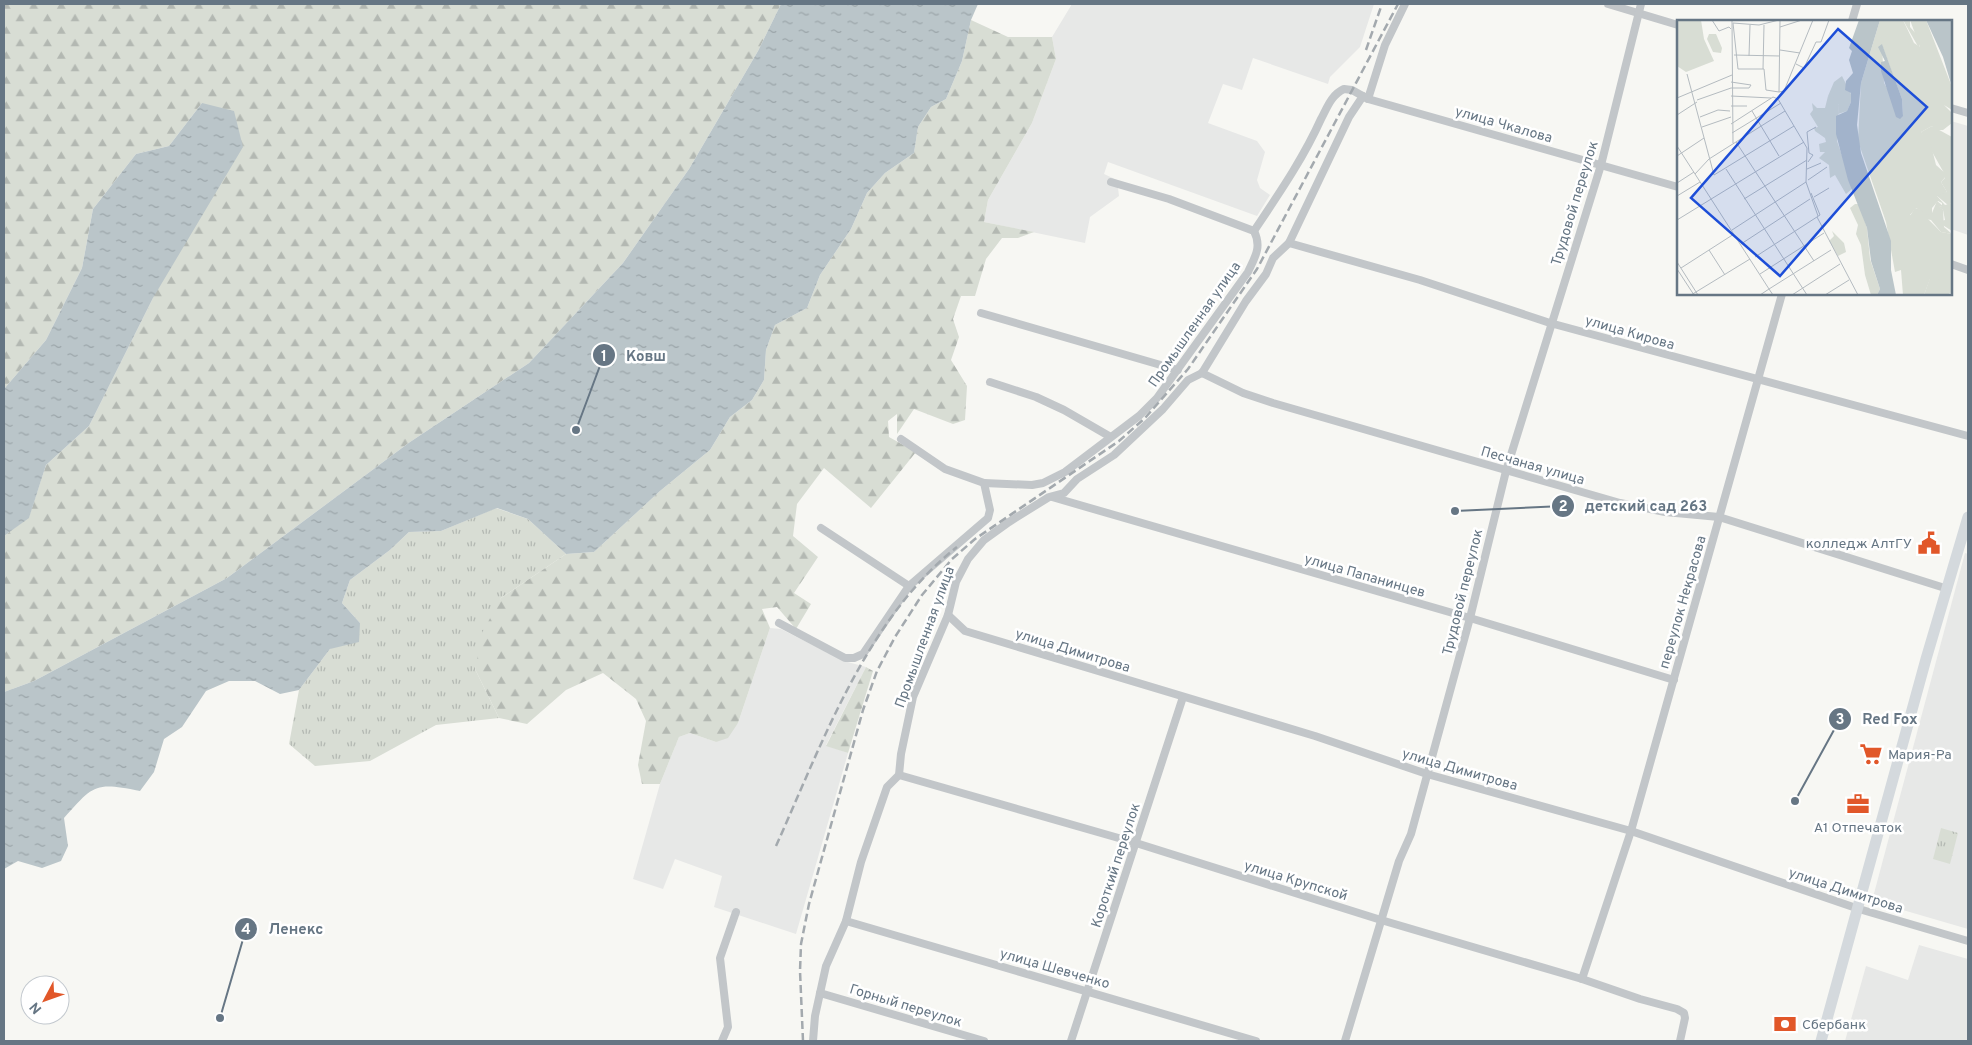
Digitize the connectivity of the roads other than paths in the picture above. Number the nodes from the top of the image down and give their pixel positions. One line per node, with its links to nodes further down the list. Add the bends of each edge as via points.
1 (1405, 4): 8 (street, via 1384,45)
2 (1608, 4): 5 (street)
3 (1641, 4): 5 (street, Трудовой переулок)
4 (1857, 4): 6 (street)
5 (1638, 13): 7 (street); 11 (street, Трудовой переулок)
6 (1852, 20)
7 (1677, 25)
8 (1365, 97): 11 (street, улица Чкалова); 14 (street, улица Чкалова, via 1344,89 1329,103 1305,154); 15 (street, via 1349,117)
9 (1952, 108): 10 (street)
10 (1968, 113)
11 (1600, 165): 13 (street, улица Чкалова); 20 (street, Трудовой переулок)
12 (1111, 182): 14 (street, via 1169,199)
13 (1677, 187)
14 (1254, 232): 21 (street, Промышленная улица, via 1258,249 1248,272)
15 (1289, 243): 20 (street, улица Кирова, via 1420,280); 22 (street, via 1273,258)
16 (1952, 264): 17 (street)
17 (1968, 270)
18 (1782, 295): 23 (street, переулок Некрасова)
19 (981, 313): 21 (street)
20 (1550, 323): 23 (street, улица Кирова); 28 (street, Трудовой переулок)
21 (1178, 370): 25 (street, Промышленная улица, via 1139,416)
22 (1202, 374): 28 (street, Песчаная улица, via 1272,403); 30 (street, Промышленная улица, via 1188,380 1163,409 1114,455 1077,479 1064,493)
23 (1758, 379): 26 (street, улица Кирова); 31 (street, переулок Некрасова)
24 (990, 382): 25 (street, via 1036,397)
25 (1109, 436): 29 (street, Промышленная улица, via 1065,472 1043,483)
26 (1968, 436)
27 (901, 439): 29 (street, via 945,469)
28 (1506, 471): 31 (street, Песчаная улица, via 1620,503 1665,512); 38 (street, Трудовой переулок)
29 (984, 483): 35 (street, Промышленная улица, via 990,510 988,518)
30 (1049, 497): 37 (street, Промышленная улица, via 976,548 956,582); 38 (street, улица Папанинцев)
31 (1719, 517): 36 (street, Песчаная улица); 40 (street, переулок Некрасова)
32 (1968, 517): 34 (main road)
33 (821, 528): 35 (street)
34 (1964, 547): 36 (main road)
35 (909, 586): 39 (street, Промышленная улица, via 864,654 854,658 845,658)
36 (1948, 588): 46 (main road)
37 (948, 615): 41 (street, улица Димитрова, via 965,631); 43 (street, Промышленная улица, via 913,697)
38 (1470, 618): 40 (street, улица Папанинцев); 42 (street, Трудовой переулок)
39 (778, 624)
40 (1674, 680): 44 (street, переулок Некрасова)
41 (1183, 697): 42 (street, улица Димитрова, via 1315,736); 45 (street, Короткий переулок)
42 (1427, 774): 44 (street, улица Димитрова); 48 (street, Трудовой переулок, via 1411,834)
43 (899, 775): 45 (street, улица Крупской); 49 (street, Промышленная улица, via 888,787 869,837)
44 (1631, 831): 46 (street, улица Димитрова); 51 (street, переулок Некрасова)
45 (1136, 843): 48 (street, улица Крупской); 52 (street, Короткий переулок)
46 (1859, 909): 50 (street, улица Димитрова); 61 (main road)
47 (736, 912): 54 (street, via 720,958 728,1027)
48 (1381, 920): 51 (street, улица Крупской); 59 (street, Трудовой переулок)
49 (846, 921): 52 (street, улица Шевченко); 53 (street, Промышленная улица, via 826,966)
50 (1968, 941)
51 (1582, 979): 60 (street, улица Крупской, via 1677,1009 1684,1014 1686,1025)
52 (1088, 990): 57 (street, Короткий переулок); 58 (street, улица Шевченко)
53 (820, 993): 55 (street, Промышленная улица); 56 (street, Горный переулок)
54 (722, 1041)
55 (813, 1041)
56 (984, 1041)
57 (1071, 1041)
58 (1256, 1041)
59 (1345, 1041)
60 (1680, 1041)
61 (1821, 1041)

